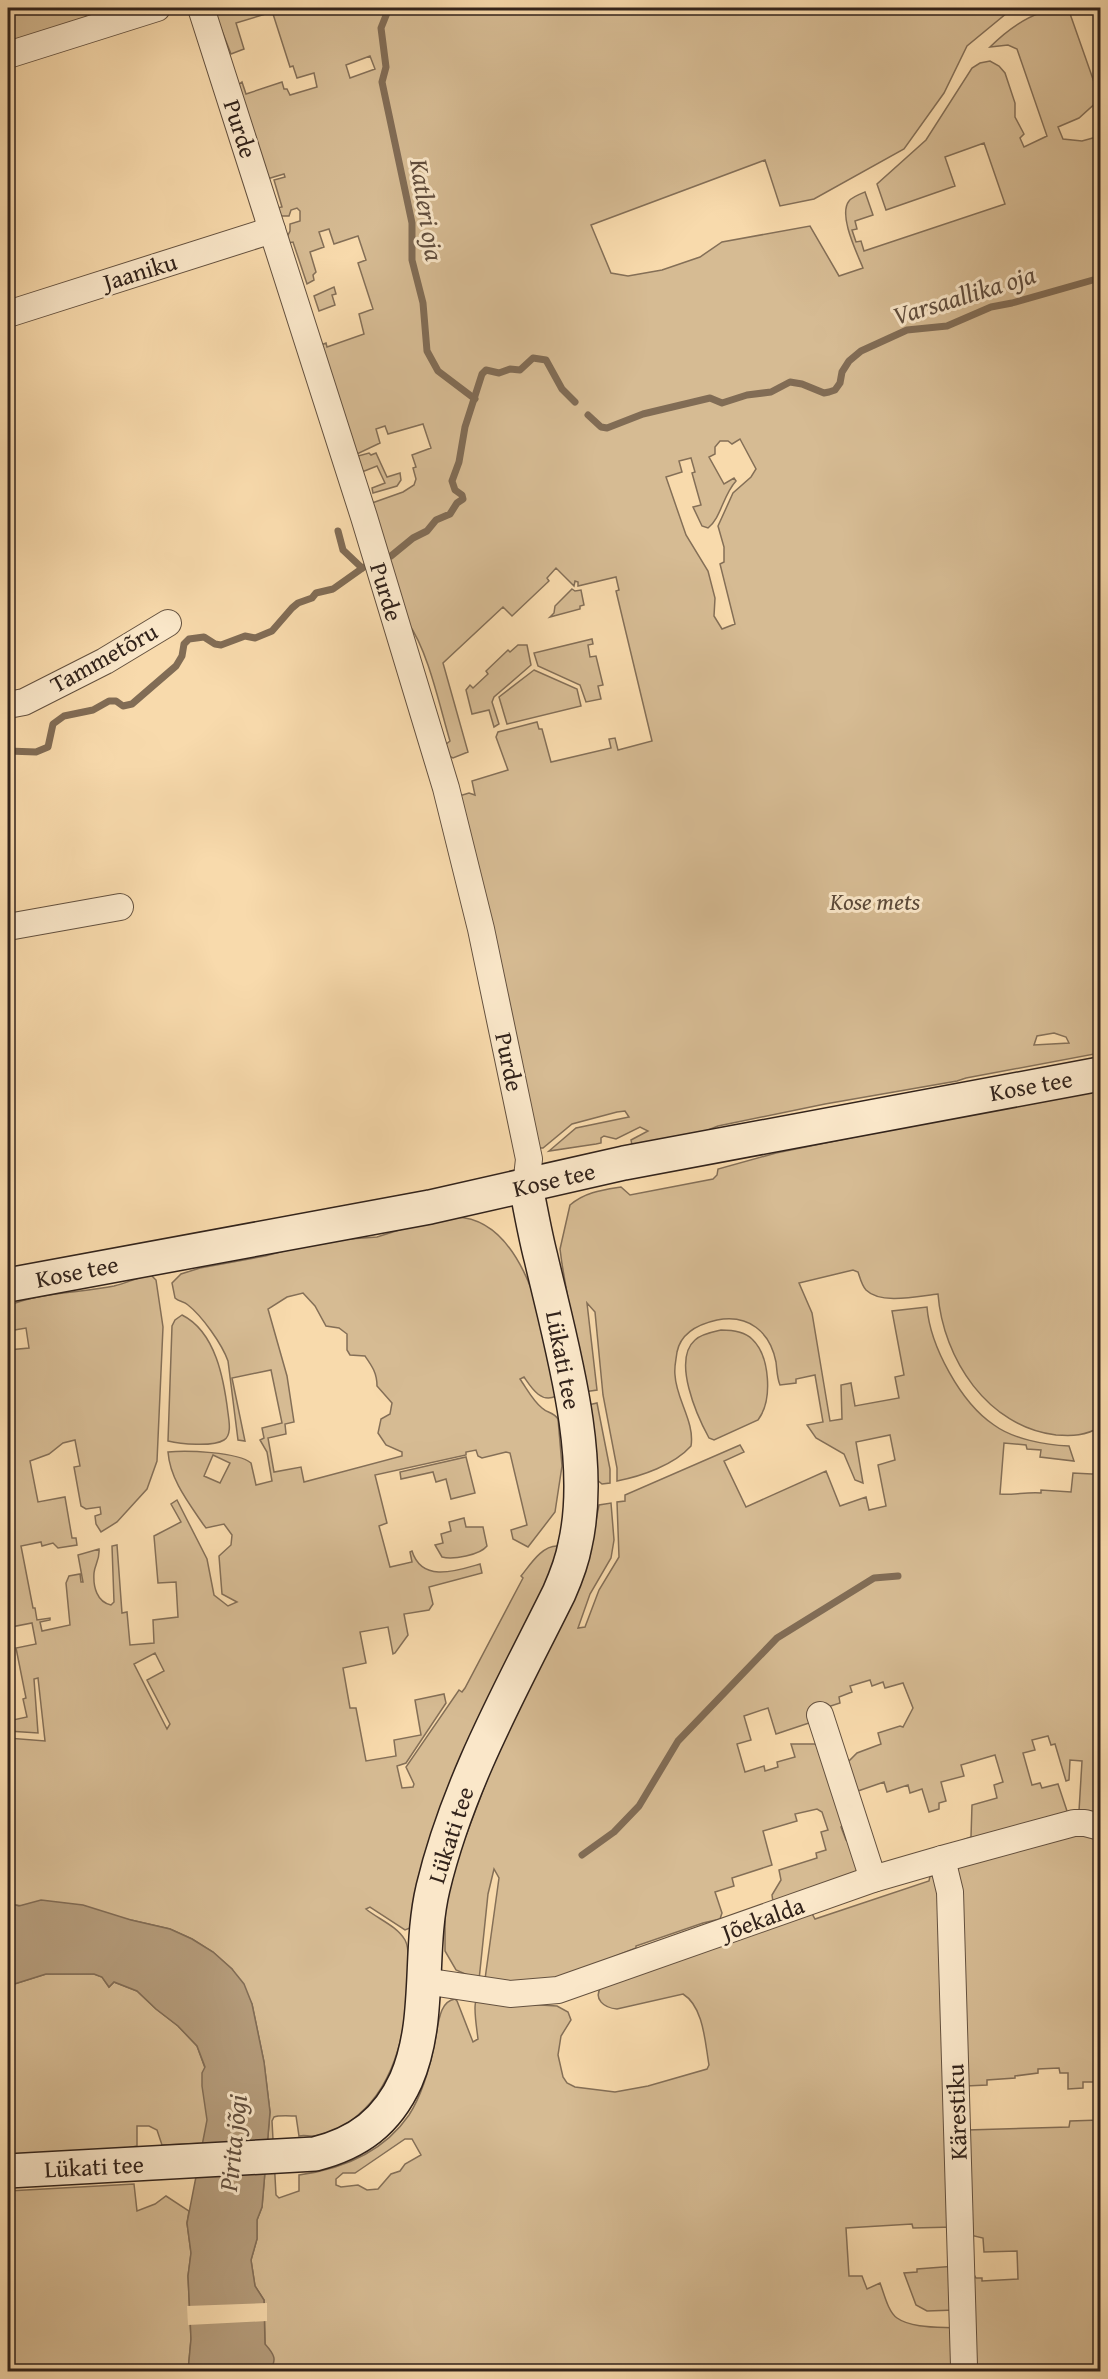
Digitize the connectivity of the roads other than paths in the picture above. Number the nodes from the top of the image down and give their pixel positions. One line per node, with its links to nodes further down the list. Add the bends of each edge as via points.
1 (157, 8): 3 (street)
2 (201, 8): 4 (street, Purde)
3 (8, 55)
4 (272, 230): 5 (street, Jaaniku); 11 (street, Purde, via 446,788 529,1159)
5 (8, 314)
6 (168, 622): 7 (street, Tammetõru, via 105,661 24,702)
7 (8, 705)
8 (120, 907): 9 (street)
9 (8, 927)
10 (1101, 1074): 11 (main road, Kose tee, via 624,1163)
11 (526, 1187): 12 (main road, Kose tee); 17 (main road, Lükati tee, via 575,1419 579,1526 570,1567 559,1593 457,1809 432,1889)
12 (8, 1285)
13 (820, 1715): 16 (street)
14 (1101, 1827): 15 (street, Jõekalda, via 1074,1823)
15 (942, 1858): 16 (street, Jõekalda); 19 (street, Kärestiku, via 950,1892)
16 (873, 1880): 17 (street, Jõekalda, via 558,1990 510,1994)
17 (424, 1981): 18 (main road, Lükati tee, via 419,2033 405,2081 388,2110 349,2143 299,2156)
18 (8, 2172)
19 (964, 2366)

